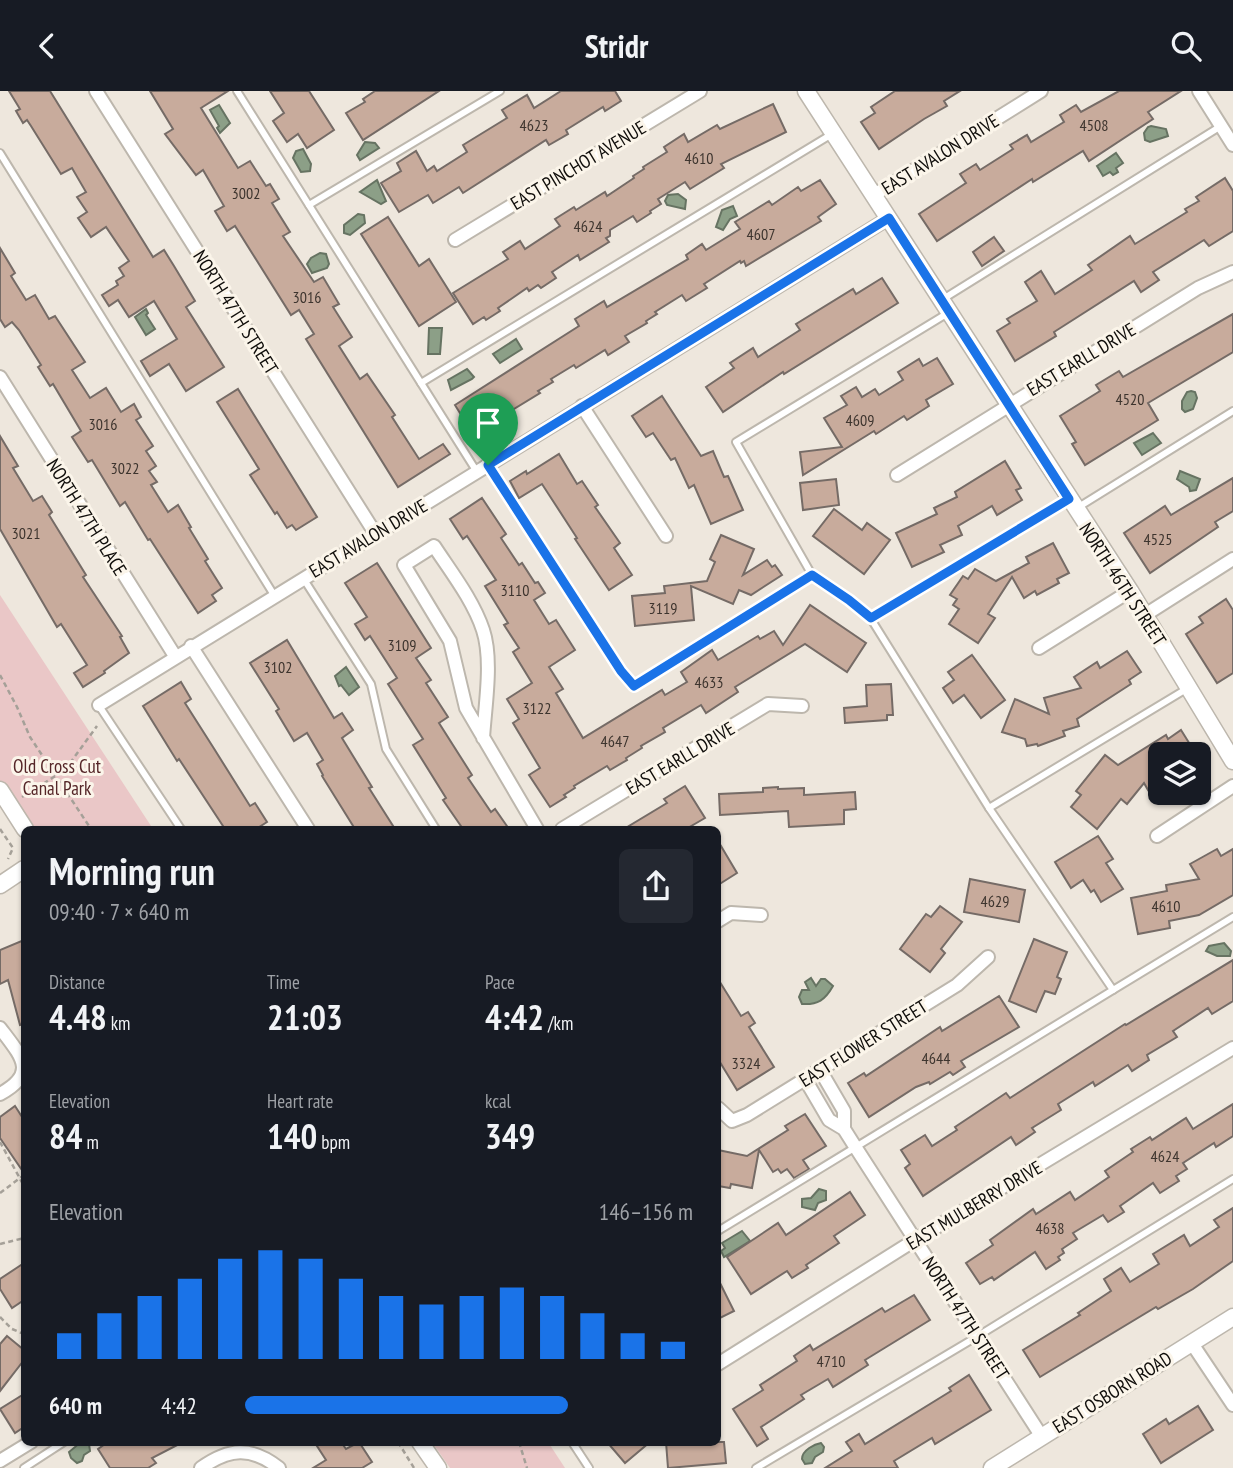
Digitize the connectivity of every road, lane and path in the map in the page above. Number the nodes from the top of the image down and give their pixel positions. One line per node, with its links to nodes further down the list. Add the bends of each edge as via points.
1 (96, 91): 27 (street, NORTH 47TH STREET)
2 (237, 91): 13 (lane)
3 (500, 91): 13 (lane)
4 (700, 91): 15 (street, EAST PINCHOT AVENUE)
5 (806, 91): 9 (street, NORTH 46TH STREET)
6 (1041, 91): 12 (street, EAST AVALON DRIVE)
7 (1199, 91): 8 (street)
8 (1221, 126): 10 (street); 17 (lane)
9 (833, 133): 12 (street, NORTH 46TH STREET); 19 (lane)
10 (1233, 145)
11 (0, 153): 33 (lane)
12 (874, 195): 14 (street, NORTH 46TH STREET)
13 (309, 205): 19 (lane)
14 (889, 218): 17 (street, NORTH 46TH STREET); 21 (street, EAST AVALON DRIVE)
15 (455, 240)
16 (1233, 272): 20 (street, EAST EARLL DRIVE, via 1198,288)
17 (946, 306): 20 (street, NORTH 46TH STREET); 30 (lane, via 736,442)
18 (0, 377): 38 (street, NORTH 47TH PLACE)
19 (421, 383): 24 (lane)
20 (1008, 404): 25 (street, EAST EARLL DRIVE); 26 (street, NORTH 46TH STREET)
21 (582, 406): 23 (street, EAST AVALON DRIVE); 28 (street)
22 (1233, 411): 26 (lane)
23 (488, 465): 24 (street, EAST AVALON DRIVE); 30 (lane, via 634,686)
24 (477, 472): 27 (street, EAST AVALON DRIVE)
25 (897, 475)
26 (1072, 504): 32 (street, NORTH 46TH STREET); 35 (lane)
27 (375, 533): 31 (street, EAST AVALON DRIVE)
28 (666, 536)
29 (1233, 559): 34 (street)
30 (812, 575): 35 (lane)
31 (303, 578): 33 (street, EAST AVALON DRIVE); 54 (lane, via 371,684 386,749)
32 (1130, 591): 34 (street, NORTH 46TH STREET); 37 (street)
33 (274, 595): 36 (street, EAST AVALON DRIVE)
34 (1144, 615): 40 (street, NORTH 46TH STREET)
35 (871, 618): 49 (lane)
36 (191, 646): 38 (street, EAST AVALON DRIVE); 53 (street)
37 (1039, 648)
38 (175, 656): 42 (street, EAST AVALON DRIVE)
39 (0, 675): 45 (path)
40 (1189, 687): 44 (street, NORTH 46TH STREET); 49 (lane)
41 (802, 706): 56 (street, EAST EARLL DRIVE, via 768,704)
42 (102, 709): 45 (path, via 72,763); 52 (lane)
43 (482, 738): 43 (street, via 487,654 483,631 434,546 404,565 450,641 466,708); 55 (street)
44 (1233, 761)
45 (54, 776): 48 (path); 51 (path)
46 (1233, 786): 58 (street)
47 (0, 790): 48 (street)
48 (9, 805): 50 (street)
49 (989, 808): 66 (lane)
50 (23, 826)
51 (89, 826)
52 (179, 826)
53 (306, 826)
54 (434, 826)
55 (535, 826)
56 (567, 826)
57 (0, 829): 59 (path, via 13,849)
58 (1157, 836)
59 (0, 866)
60 (21, 871): 61 (street)
61 (0, 885)
62 (761, 915): 64 (street, via 731,913)
63 (1233, 917): 66 (lane)
64 (721, 919)
65 (988, 957): 70 (street, EAST FLOWER STREET, via 957,985)
66 (1112, 990): 77 (lane)
67 (0, 1028): 69 (street)
68 (1233, 1048): 83 (street, EAST MULBERRY DRIVE)
69 (21, 1061)
70 (820, 1070): 72 (street, EAST FLOWER STREET); 75 (street, NORTH 47TH STREET, via 844,1111)
71 (21, 1077): 73 (street)
72 (805, 1079): 74 (street, EAST FLOWER STREET, via 732,1121); 75 (street, NORTH 47TH STREET, via 829,1120)
73 (0, 1094)
74 (721, 1111)
75 (844, 1129): 77 (street, NORTH 47TH STREET)
76 (0, 1142): 78 (path)
77 (856, 1148): 81 (lane); 83 (street, NORTH 47TH STREET)
78 (20, 1178): 80 (path)
79 (1233, 1179): 88 (lane)
80 (0, 1193)
81 (721, 1229)
82 (21, 1239): 84 (path)
83 (915, 1240): 88 (street, NORTH 47TH STREET); 90 (street, EAST MULBERRY DRIVE)
84 (0, 1244)
85 (0, 1317): 87 (path)
86 (1233, 1317): 89 (street, EAST OSBORN ROAD)
87 (21, 1334)
88 (978, 1336): 92 (street, NORTH 47TH STREET); 107 (lane)
89 (1192, 1342): 91 (street); 92 (street, EAST OSBORN ROAD)
90 (721, 1362)
91 (1233, 1405)
92 (1042, 1437): 108 (street, EAST OSBORN ROAD)
93 (22, 1446): 99 (street)
94 (58, 1446): 100 (lane)
95 (400, 1446): 103 (path)
96 (423, 1446): 104 (street)
97 (520, 1446): 105 (path)
98 (575, 1446): 106 (lane)
99 (2, 1455)
100 (24, 1468)
101 (201, 1468): 102 (street, via 238,1451 253,1453)
102 (279, 1468)
103 (414, 1468)
104 (438, 1468)
105 (527, 1468)
106 (589, 1468)
107 (756, 1468)
108 (992, 1468)

